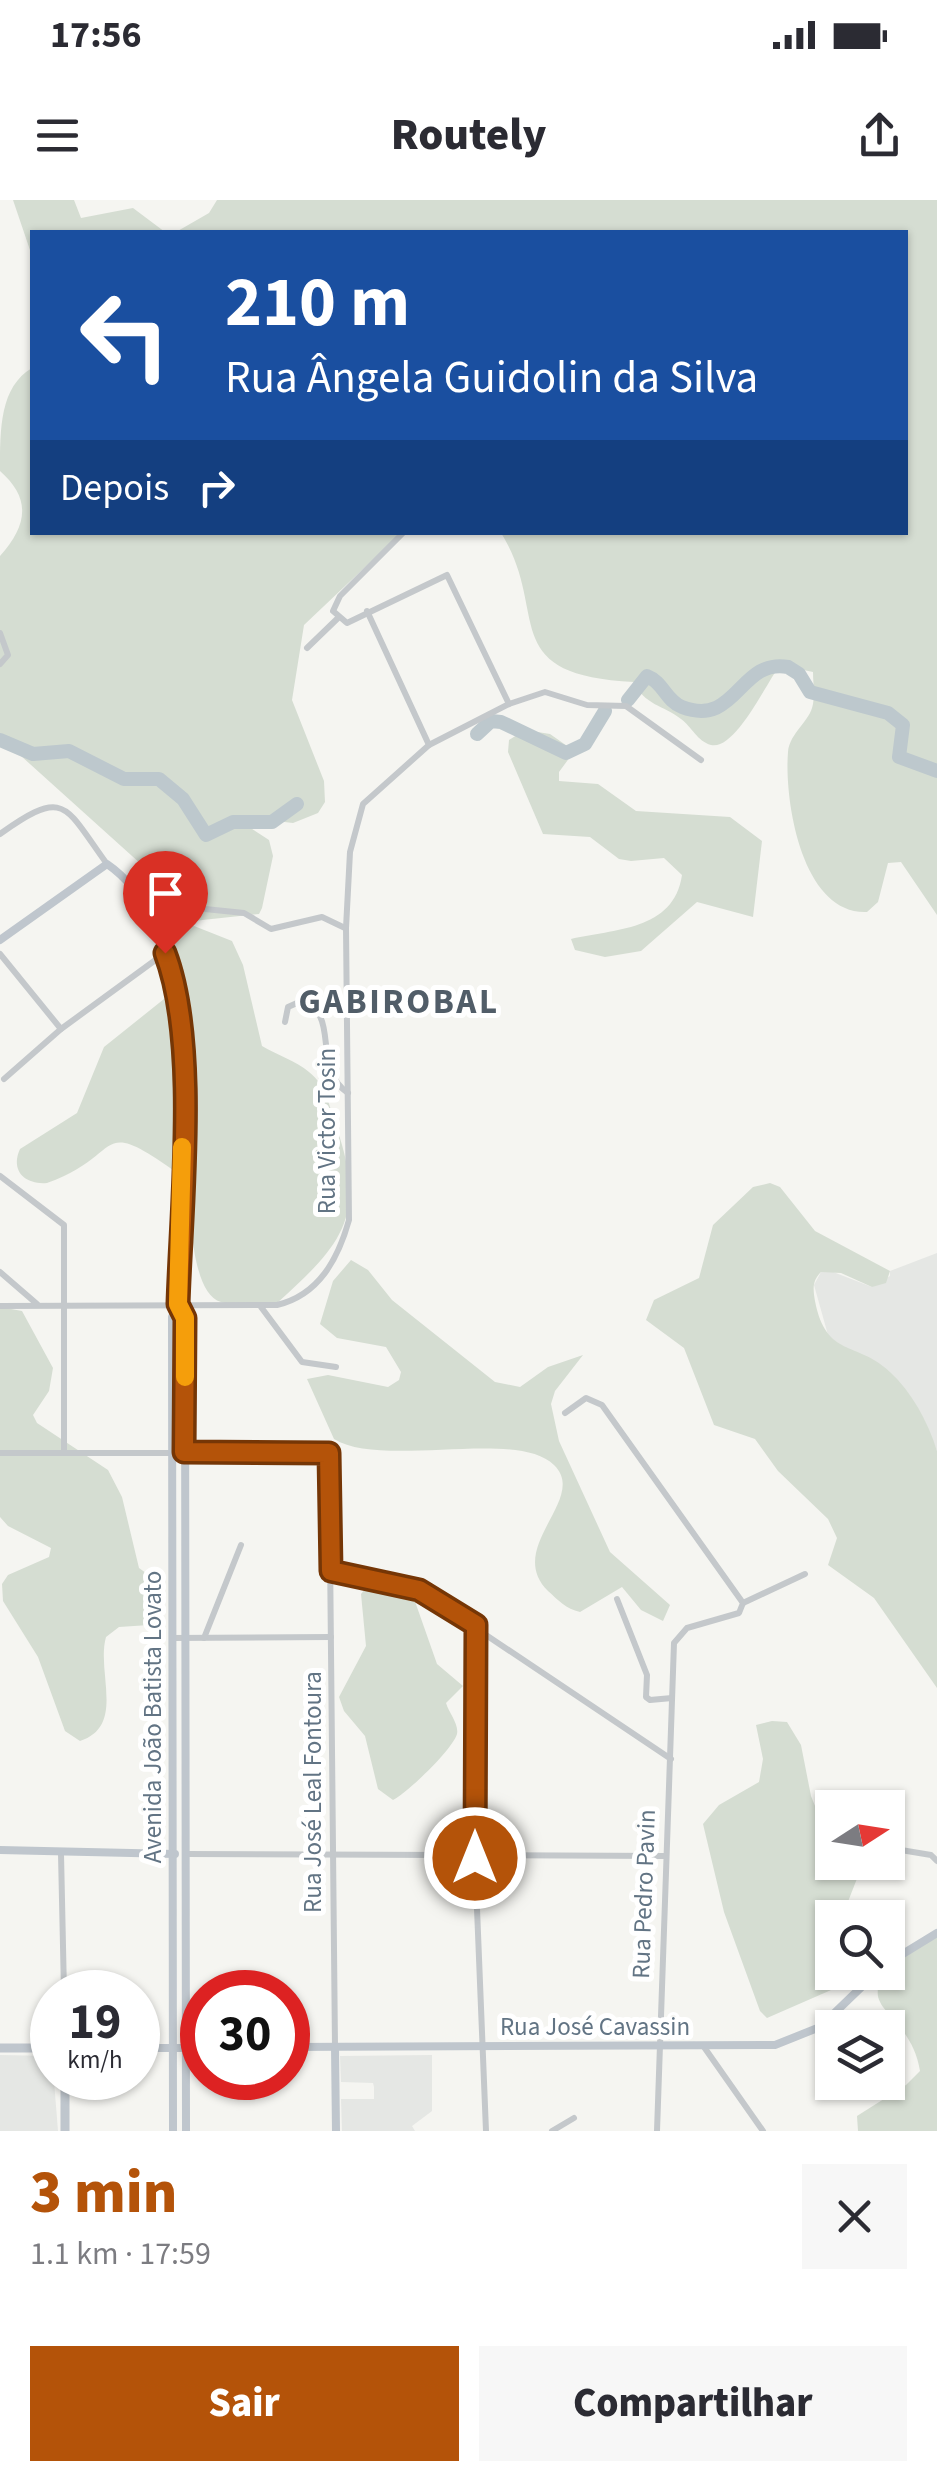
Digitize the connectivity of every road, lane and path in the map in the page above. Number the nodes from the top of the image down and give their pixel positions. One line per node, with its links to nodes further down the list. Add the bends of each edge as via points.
1 (401, 535): 3 (street, via 340,596 333,611)
2 (367, 611): 3 (street, via 347,623); 7 (street, via 446,575); 8 (street)
3 (338, 618): 5 (street)
4 (0, 633): 6 (street, via 8,655)
5 (307, 648)
6 (0, 664)
7 (509, 704): 8 (street, Rua Victor Tosin); 9 (street, Rua Victor Tosin, via 545,692 587,705 626,706)
8 (429, 745): 13 (street, Rua Victor Tosin, via 370,796 357,816)
9 (702, 760)
10 (0, 834): 11 (street, via 42,806 57,805)
11 (106, 864): 14 (street); 15 (street, Avenida João Batista Lovato, via 128,884)
12 (205, 909): 13 (street, via 244,912 272,929 322,916)
13 (346, 928): 20 (street, Rua Victor Tosin)
14 (0, 940)
15 (165, 953): 18 (street); 23 (street, Avenida João Batista Lovato, via 180,1007 184,1077)
16 (0, 954): 18 (street)
17 (285, 1022): 20 (street, via 297,1003 318,1008 328,1072)
18 (61, 1029): 19 (street)
19 (4, 1079)
20 (349, 1094): 27 (street, Rua Victor Tosin, via 351,1194 342,1244 308,1293)
21 (0, 1176): 26 (street, via 64,1225)
22 (0, 1272): 25 (street)
23 (178, 1304): 26 (street, Rua Victor Tosin); 27 (street, Rua Victor Tosin); 31 (street, Avenida João Batista Lovato, via 172,1317); 32 (street, Avenida João Batista Lovato, via 185,1318)
24 (0, 1306): 25 (street, Rua Victor Tosin)
25 (39, 1306): 26 (street, Rua Victor Tosin)
26 (64, 1306): 30 (street)
27 (260, 1306): 28 (street, via 302,1362)
28 (336, 1367)
29 (565, 1413): 38 (street, via 586,1398 602,1405)
30 (64, 1452): 31 (street); 33 (street)
31 (172, 1452): 32 (street); 41 (street, Avenida João Batista Lovato)
32 (184, 1452): 35 (street, Rua José Leal Fontoura, via 329,1453); 42 (street, Avenida João Batista Lovato)
33 (0, 1453)
34 (241, 1545): 43 (street)
35 (331, 1571): 39 (street, via 419,1590); 40 (street, Rua José Leal Fontoura)
36 (805, 1574): 38 (street)
37 (618, 1598): 44 (street, via 647,1675 646,1697)
38 (743, 1603): 44 (street, Rua Pedro Pavin, via 739,1612 687,1628 674,1643)
39 (476, 1625): 45 (street); 53 (street)
40 (332, 1637): 43 (street); 51 (street, Rua José Leal Fontoura)
41 (172, 1638): 42 (street); 49 (street, Avenida João Batista Lovato)
42 (184, 1638): 43 (street); 50 (street, Avenida João Batista Lovato)
43 (204, 1638)
44 (672, 1698): 45 (street, Rua Pedro Pavin)
45 (670, 1759): 52 (street, Rua Pedro Pavin)
46 (0, 1850): 48 (street)
47 (905, 1851): 54 (street)
48 (60, 1854): 49 (street); 57 (street)
49 (173, 1854): 50 (street); 61 (street, Avenida João Batista Lovato)
50 (185, 1854): 51 (street); 58 (street, Avenida João Batista Lovato)
51 (333, 1854): 53 (street); 62 (street, Rua José Leal Fontoura)
52 (666, 1856): 53 (street); 70 (street, Rua Pedro Pavin)
53 (475, 1858): 69 (street)
54 (937, 1861)
55 (937, 1934): 56 (street)
56 (905, 1953)
57 (63, 1970)
58 (186, 1970)
59 (858, 1990): 71 (street, Rua José Cavassin, via 820,2027 794,2040)
60 (180, 2008): 61 (street)
61 (173, 2009): 66 (street, Avenida João Batista Lovato)
62 (335, 2047): 68 (street, Rua José Cavassin); 69 (street, Rua José Cavassin); 78 (street, Rua José Leal Fontoura)
63 (0, 2048): 64 (main road)
64 (30, 2048)
65 (160, 2048): 66 (street)
66 (173, 2048): 67 (street); 76 (street, Avenida João Batista Lovato)
67 (180, 2048)
68 (310, 2048)
69 (484, 2048): 70 (street, Rua José Cavassin); 79 (street)
70 (658, 2048): 71 (street, Rua José Cavassin); 81 (street, Rua Pedro Pavin)
71 (704, 2048): 82 (street)
72 (65, 2100): 75 (main road)
73 (186, 2100): 77 (street, Avenida João Batista Lovato)
74 (574, 2118): 80 (street)
75 (65, 2131)
76 (173, 2131)
77 (186, 2131)
78 (336, 2131)
79 (486, 2131)
80 (552, 2131)
81 (657, 2131)
82 (762, 2131)

